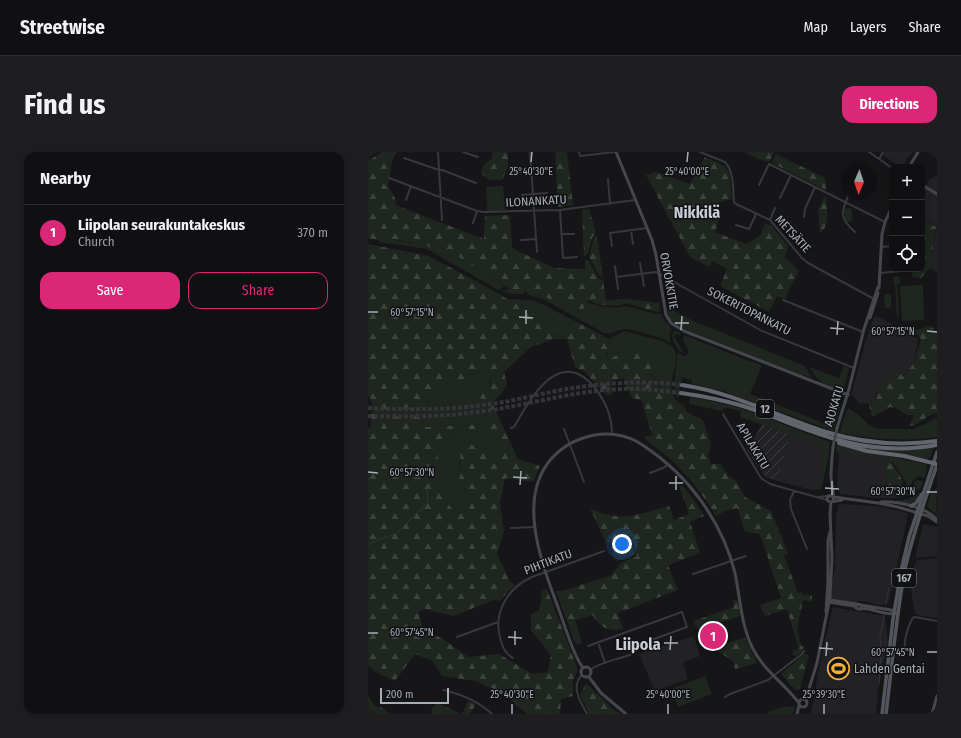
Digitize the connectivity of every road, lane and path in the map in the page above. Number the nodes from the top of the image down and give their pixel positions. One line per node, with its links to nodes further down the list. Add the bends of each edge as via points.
1 (438, 152): 15 (street)
2 (463, 152): 10 (street)
3 (530, 152): 18 (street)
4 (579, 152): 5 (street, via 580,156)
5 (616, 152): 34 (street, ORVOKKITIE)
6 (700, 152): 42 (street, METSÄTIE, via 728,165 734,202)
7 (869, 152): 12 (street)
8 (883, 152): 12 (street)
9 (918, 152): 13 (street)
10 (478, 157)
11 (404, 158): 15 (street)
12 (879, 159): 14 (street)
13 (911, 164)
14 (889, 166)
15 (438, 170): 22 (street); 31 (street)
16 (546, 171): 18 (street)
17 (517, 172): 18 (street)
18 (532, 172): 28 (street)
19 (791, 175): 23 (street, via 769,164); 25 (street); 32 (street)
20 (389, 178): 24 (street, ILONANKATU)
21 (608, 180): 36 (street)
22 (476, 183)
23 (759, 185)
24 (412, 186): 31 (street, ILONANKATU); 33 (street)
25 (815, 187): 35 (street); 43 (street)
26 (925, 187): 29 (street)
27 (547, 193): 28 (street)
28 (533, 194): 30 (street); 40 (street)
29 (937, 194)
30 (522, 195)
31 (440, 197): 39 (street, ILONANKATU); 44 (street)
32 (780, 198)
33 (406, 200)
34 (635, 200): 36 (street, ILONANKATU); 49 (street, ORVOKKITIE)
35 (846, 202): 46 (street); 51 (street, via 843,209 844,218 846,224)
36 (610, 204): 38 (street, ILONANKATU)
37 (776, 208): 45 (street)
38 (560, 210): 40 (street, ILONANKATU); 52 (street)
39 (477, 211): 40 (street, ILONANKATU); 47 (street)
40 (534, 211): 54 (street)
41 (889, 213): 46 (street, AJOKATU)
42 (756, 214): 45 (street, METSÄTIE); 48 (street, via 749,229)
43 (804, 217)
44 (442, 220)
45 (770, 220): 72 (street, METSÄTIE, via 808,263)
46 (885, 222): 59 (street, AJOKATU)
47 (474, 223)
48 (736, 225)
49 (647, 228): 50 (street); 67 (street, ORVOKKITIE)
50 (632, 230): 56 (street); 57 (street, via 610,233)
51 (855, 232)
52 (562, 234): 53 (street); 61 (street, via 563,258)
53 (574, 234)
54 (536, 239): 55 (street); 60 (street)
55 (521, 240)
56 (634, 244)
57 (612, 246)
58 (889, 246): 59 (street)
59 (882, 247): 65 (street, AJOKATU)
60 (537, 252)
61 (577, 257)
62 (640, 263): 66 (street)
63 (615, 266): 68 (street)
64 (890, 272): 65 (street)
65 (880, 273): 72 (street, AJOKATU)
66 (642, 274): 67 (street); 68 (street); 69 (street)
67 (659, 274): 74 (street, SOKERITOPANKATU, via 762,331); 77 (street, ORVOKKITIE, via 664,312 674,326)
68 (616, 277): 70 (street)
69 (644, 286)
70 (618, 289)
71 (783, 300): 73 (street)
72 (875, 300): 73 (street, AJOKATU)
73 (864, 333): 74 (street, AJOKATU)
74 (855, 368): 77 (street, AJOKATU)
75 (682, 385): 83 (highway, 12, via 730,396 815,428 858,440 885,443)
76 (681, 393): 79 (highway, 12, via 733,404)
77 (848, 395): 93 (street, AJOKATU, bridge, via 833,447)
78 (723, 414): 92 (street, APILAKATU, via 761,478 770,484)
79 (781, 420): 85 (highway, 12, via 854,444 898,448); 88 (highway, via 831,441)
80 (511, 428): 82 (street, via 539,388 555,375 571,371 583,376 600,394 610,416)
81 (564, 429): 84 (street)
82 (612, 434): 84 (street, via 589,436); 87 (street, via 643,445)
83 (937, 440)
84 (570, 444): 90 (street); 98 (street, via 557,452 543,470 535,500)
85 (937, 445)
86 (937, 452): 88 (main road)
87 (668, 464): 89 (street); 103 (street, via 690,486 707,509)
88 (936, 464): 91 (main road, 167); 96 (main road, 167)
89 (650, 473)
90 (584, 482)
91 (925, 488): 95 (main road, via 916,503); 96 (main road, 167)
92 (794, 491): 93 (street, APILAKATU); 100 (street, via 790,500 791,509)
93 (830, 499): 94 (street, APILAKATU); 106 (street, AJOKATU)
94 (878, 503): 95 (street, APILAKATU); 96 (street, APILAKATU)
95 (911, 506): 96 (street, APILAKATU)
96 (920, 512): 97 (street, via 933,515); 107 (main road, 167, via 905,550)
97 (937, 521)
98 (535, 527): 99 (street); 104 (street)
99 (511, 528)
100 (807, 549)
101 (604, 552): 104 (street, PIHTIKATU)
102 (746, 556): 103 (street)
103 (731, 560): 105 (street); 120 (street, via 750,641 759,659)
104 (545, 572): 109 (street, PIHTIKATU, via 526,579 512,590 503,603); 117 (street)
105 (693, 574)
106 (828, 601): 107 (street); 125 (street, AJOKATU, via 817,662 808,692)
107 (893, 613): 133 (main road, 167); 134 (main road, 167)
108 (937, 621): 113 (street, via 914,617 910,623)
109 (498, 622): 110 (street); 115 (street, PIHTIKATU, via 498,631 505,652)
110 (456, 637)
111 (598, 642): 112 (street); 116 (street); 116 (street, via 682,612 687,627 646,642 633,653)
112 (588, 646)
113 (905, 647)
114 (804, 651): 120 (street)
115 (513, 658)
116 (605, 663): 118 (street)
117 (583, 668): 118 (street); 119 (street)
118 (590, 670): 121 (street)
119 (582, 675): 121 (street); 130 (street, via 578,682 577,694)
120 (773, 676): 124 (street); 125 (street)
121 (589, 677): 131 (street, via 601,693)
122 (443, 690): 129 (street, via 472,700)
123 (937, 696): 127 (street)
124 (725, 697)
125 (802, 702): 126 (street); 126 (street, via 807,705); 132 (street, AJOKATU)
126 (804, 707): 132 (street, AJOKATU)
127 (933, 709): 128 (street); 135 (street)
128 (937, 710)
129 (492, 714)
130 (587, 714)
131 (626, 714)
132 (798, 714)
133 (882, 714)
134 (886, 714)
135 (932, 714)

